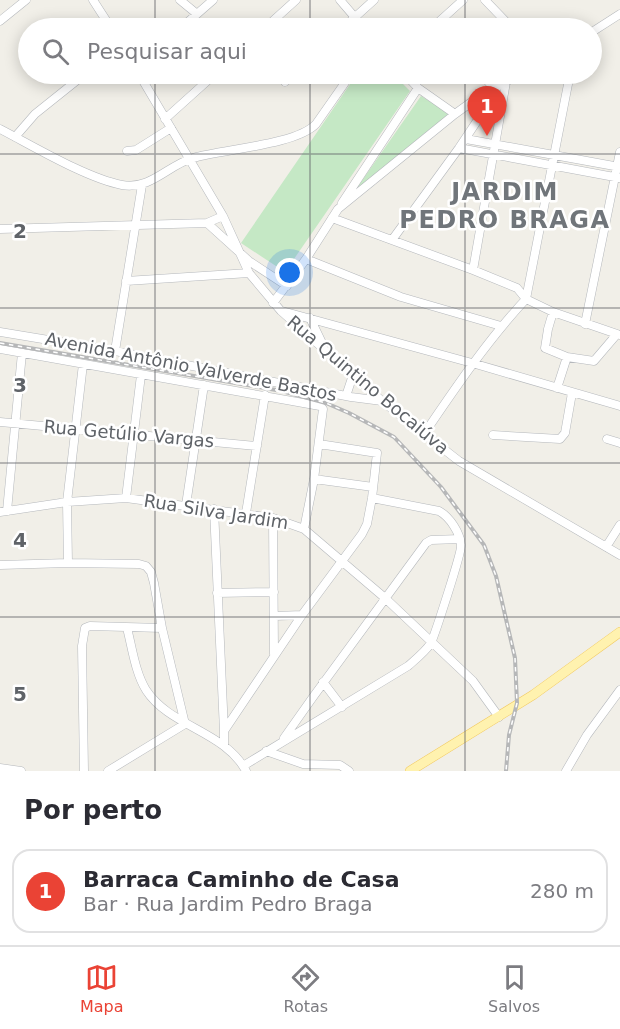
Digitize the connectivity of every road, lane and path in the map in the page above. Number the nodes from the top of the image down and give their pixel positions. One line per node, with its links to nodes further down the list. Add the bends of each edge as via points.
1 (26, 0): 12 (street)
2 (93, 0): 13 (street)
3 (180, 0): 10 (street)
4 (213, 0): 10 (street)
5 (296, 0): 15 (street)
6 (340, 0): 16 (street)
7 (374, 0): 16 (street)
8 (463, 0): 17 (street)
9 (485, 0): 18 (street)
10 (197, 14): 14 (street)
11 (620, 14): 19 (street)
12 (1, 18)
13 (105, 18)
14 (192, 18)
15 (276, 18)
16 (355, 18)
17 (448, 18)
18 (502, 18)
19 (602, 25)
20 (72, 84): 36 (street, via 35,114)
21 (145, 84): 33 (street, Rua Quintino Bocaiúva)
22 (204, 84): 33 (street)
23 (344, 84): 44 (street, via 309,131)
24 (414, 84): 29 (street)
25 (491, 84): 30 (street)
26 (502, 84): 30 (street)
27 (506, 84): 38 (street)
28 (568, 84): 43 (street)
29 (418, 88): 31 (street); 49 (street)
30 (494, 88): 31 (street)
31 (455, 114): 49 (street)
32 (479, 118): 37 (street)
33 (165, 119): 34 (street, Rua Quintino Bocaiúva)
34 (171, 128): 40 (street, via 136,150); 44 (street, Rua Quintino Bocaiúva)
35 (0, 129): 36 (street)
36 (15, 137): 48 (street, via 90,174 122,185)
37 (466, 139): 38 (street); 39 (street)
38 (495, 144): 42 (street); 43 (street)
39 (459, 148): 42 (street); 55 (street)
40 (127, 151)
41 (620, 152): 46 (street)
42 (493, 155): 45 (street); 58 (street)
43 (555, 156): 45 (street); 46 (street)
44 (191, 158): 48 (street); 50 (street, Rua Quintino Bocaiúva)
45 (553, 166): 47 (street); 62 (street)
46 (619, 167): 47 (street)
47 (618, 178): 67 (street)
48 (142, 185): 53 (street)
49 (338, 209): 51 (street)
50 (223, 216): 52 (street); 56 (street, Rua Quintino Bocaiúva)
51 (332, 219): 55 (street); 57 (street)
52 (207, 223): 53 (street); 56 (street)
53 (136, 225): 54 (street); 60 (street)
54 (0, 229)
55 (392, 240): 58 (street)
56 (242, 254): 59 (street, Rua Quintino Bocaiúva); 61 (street)
57 (306, 259): 61 (street); 68 (street, via 401,297)
58 (473, 270): 62 (street, via 517,288)
59 (249, 273): 60 (street); 63 (street, Rua Quintino Bocaiúva)
60 (126, 281): 73 (street)
61 (287, 286): 63 (street)
62 (526, 300): 65 (street); 68 (street)
63 (273, 303): 64 (street, Rua Quintino Bocaiúva)
64 (281, 311): 66 (street); 72 (street, Rua Quintino Bocaiúva)
65 (553, 312): 67 (street); 75 (street, via 545,348)
66 (310, 318): 72 (street); 76 (street)
67 (585, 324): 70 (street)
68 (501, 326): 76 (street)
69 (0, 332): 73 (street, Avenida Antônio Valverde Bastos)
70 (618, 334): 75 (street, via 594,361)
71 (0, 349): 74 (street, Avenida Antônio Valverde Bastos)
72 (325, 349): 79 (street, Rua Quintino Bocaiúva)
73 (115, 351): 84 (street, Avenida Antônio Valverde Bastos)
74 (22, 353): 77 (street, Avenida Antônio Valverde Bastos); 88 (street)
75 (567, 357): 81 (street)
76 (472, 363): 81 (street); 90 (street)
77 (83, 364): 78 (street, Avenida Antônio Valverde Bastos); 89 (street)
78 (141, 375): 80 (street, Avenida Antônio Valverde Bastos); 91 (street)
79 (353, 375): 84 (street); 85 (street, Rua Quintino Bocaiúva)
80 (204, 386): 83 (street, Avenida Antônio Valverde Bastos); 94 (street)
81 (557, 388): 82 (street)
82 (572, 393): 86 (street); 92 (street, via 565,433 560,440)
83 (265, 395): 96 (street, Avenida Antônio Valverde Bastos, via 320,406 323,409); 97 (street)
84 (346, 396): 85 (street, Avenida Antônio Valverde Bastos)
85 (382, 401): 90 (street, Rua Quintino Bocaiúva)
86 (620, 406)
87 (0, 422): 88 (street, Rua Getúlio Vargas)
88 (15, 423): 89 (street, Rua Getúlio Vargas); 105 (street)
89 (75, 429): 91 (street, Rua Getúlio Vargas); 102 (street)
90 (423, 434): 111 (street, Rua Quintino Bocaiúva, via 459,461)
91 (135, 435): 94 (street, Rua Getúlio Vargas); 100 (street)
92 (493, 435)
93 (607, 439): 95 (street)
94 (197, 440): 97 (street, Rua Getúlio Vargas); 103 (street)
95 (620, 443)
96 (319, 444): 98 (street); 99 (street, via 377,453)
97 (257, 446): 106 (street)
98 (314, 479): 99 (street); 109 (street)
99 (373, 487): 101 (street)
100 (126, 498): 102 (street, Rua Silva Jardim); 103 (street, Rua Silva Jardim)
101 (372, 498): 110 (street, via 439,511); 113 (street, via 367,524)
102 (67, 502): 105 (street, Rua Silva Jardim); 114 (street)
103 (186, 505): 104 (street, Rua Silva Jardim)
104 (214, 509): 106 (street, Rua Silva Jardim); 117 (street)
105 (2, 511)
106 (246, 513): 107 (street, Rua Silva Jardim)
107 (273, 518): 109 (street, Rua Silva Jardim); 116 (street)
108 (620, 525): 111 (street)
109 (304, 529): 113 (street, Rua Silva Jardim)
110 (460, 539): 118 (street, via 426,543); 124 (street, via 461,550)
111 (606, 547): 112 (street, Rua Quintino Bocaiúva)
112 (620, 555)
113 (342, 561): 118 (street, Rua Silva Jardim); 119 (street)
114 (68, 563): 115 (street); 122 (street, via 146,566 154,583)
115 (0, 565)
116 (274, 592): 117 (street); 120 (street)
117 (217, 593): 131 (street)
118 (385, 598): 124 (street, Rua Silva Jardim); 126 (street)
119 (302, 615): 120 (street); 125 (street)
120 (274, 616): 125 (street)
121 (127, 628): 122 (street); 130 (street, via 144,688); 138 (street, via 90,626 83,632)
122 (162, 628): 130 (street)
123 (618, 635): 129 (main road)
124 (431, 642): 128 (street, via 408,666); 129 (street, Rua Silva Jardim, via 473,681)
125 (274, 656): 131 (street)
126 (323, 682): 128 (street); 132 (street)
127 (620, 690): 142 (street)
128 (342, 707): 132 (street)
129 (499, 717): 141 (main road)
130 (185, 724): 133 (street); 139 (street)
131 (224, 731): 133 (street)
132 (282, 742): 134 (street)
133 (224, 745): 136 (street)
134 (267, 751): 136 (street); 140 (street, via 300,764 340,765)
135 (0, 768): 137 (street)
136 (245, 768)
137 (21, 771)
138 (84, 771)
139 (108, 771)
140 (349, 771)
141 (410, 771)
142 (567, 771)

